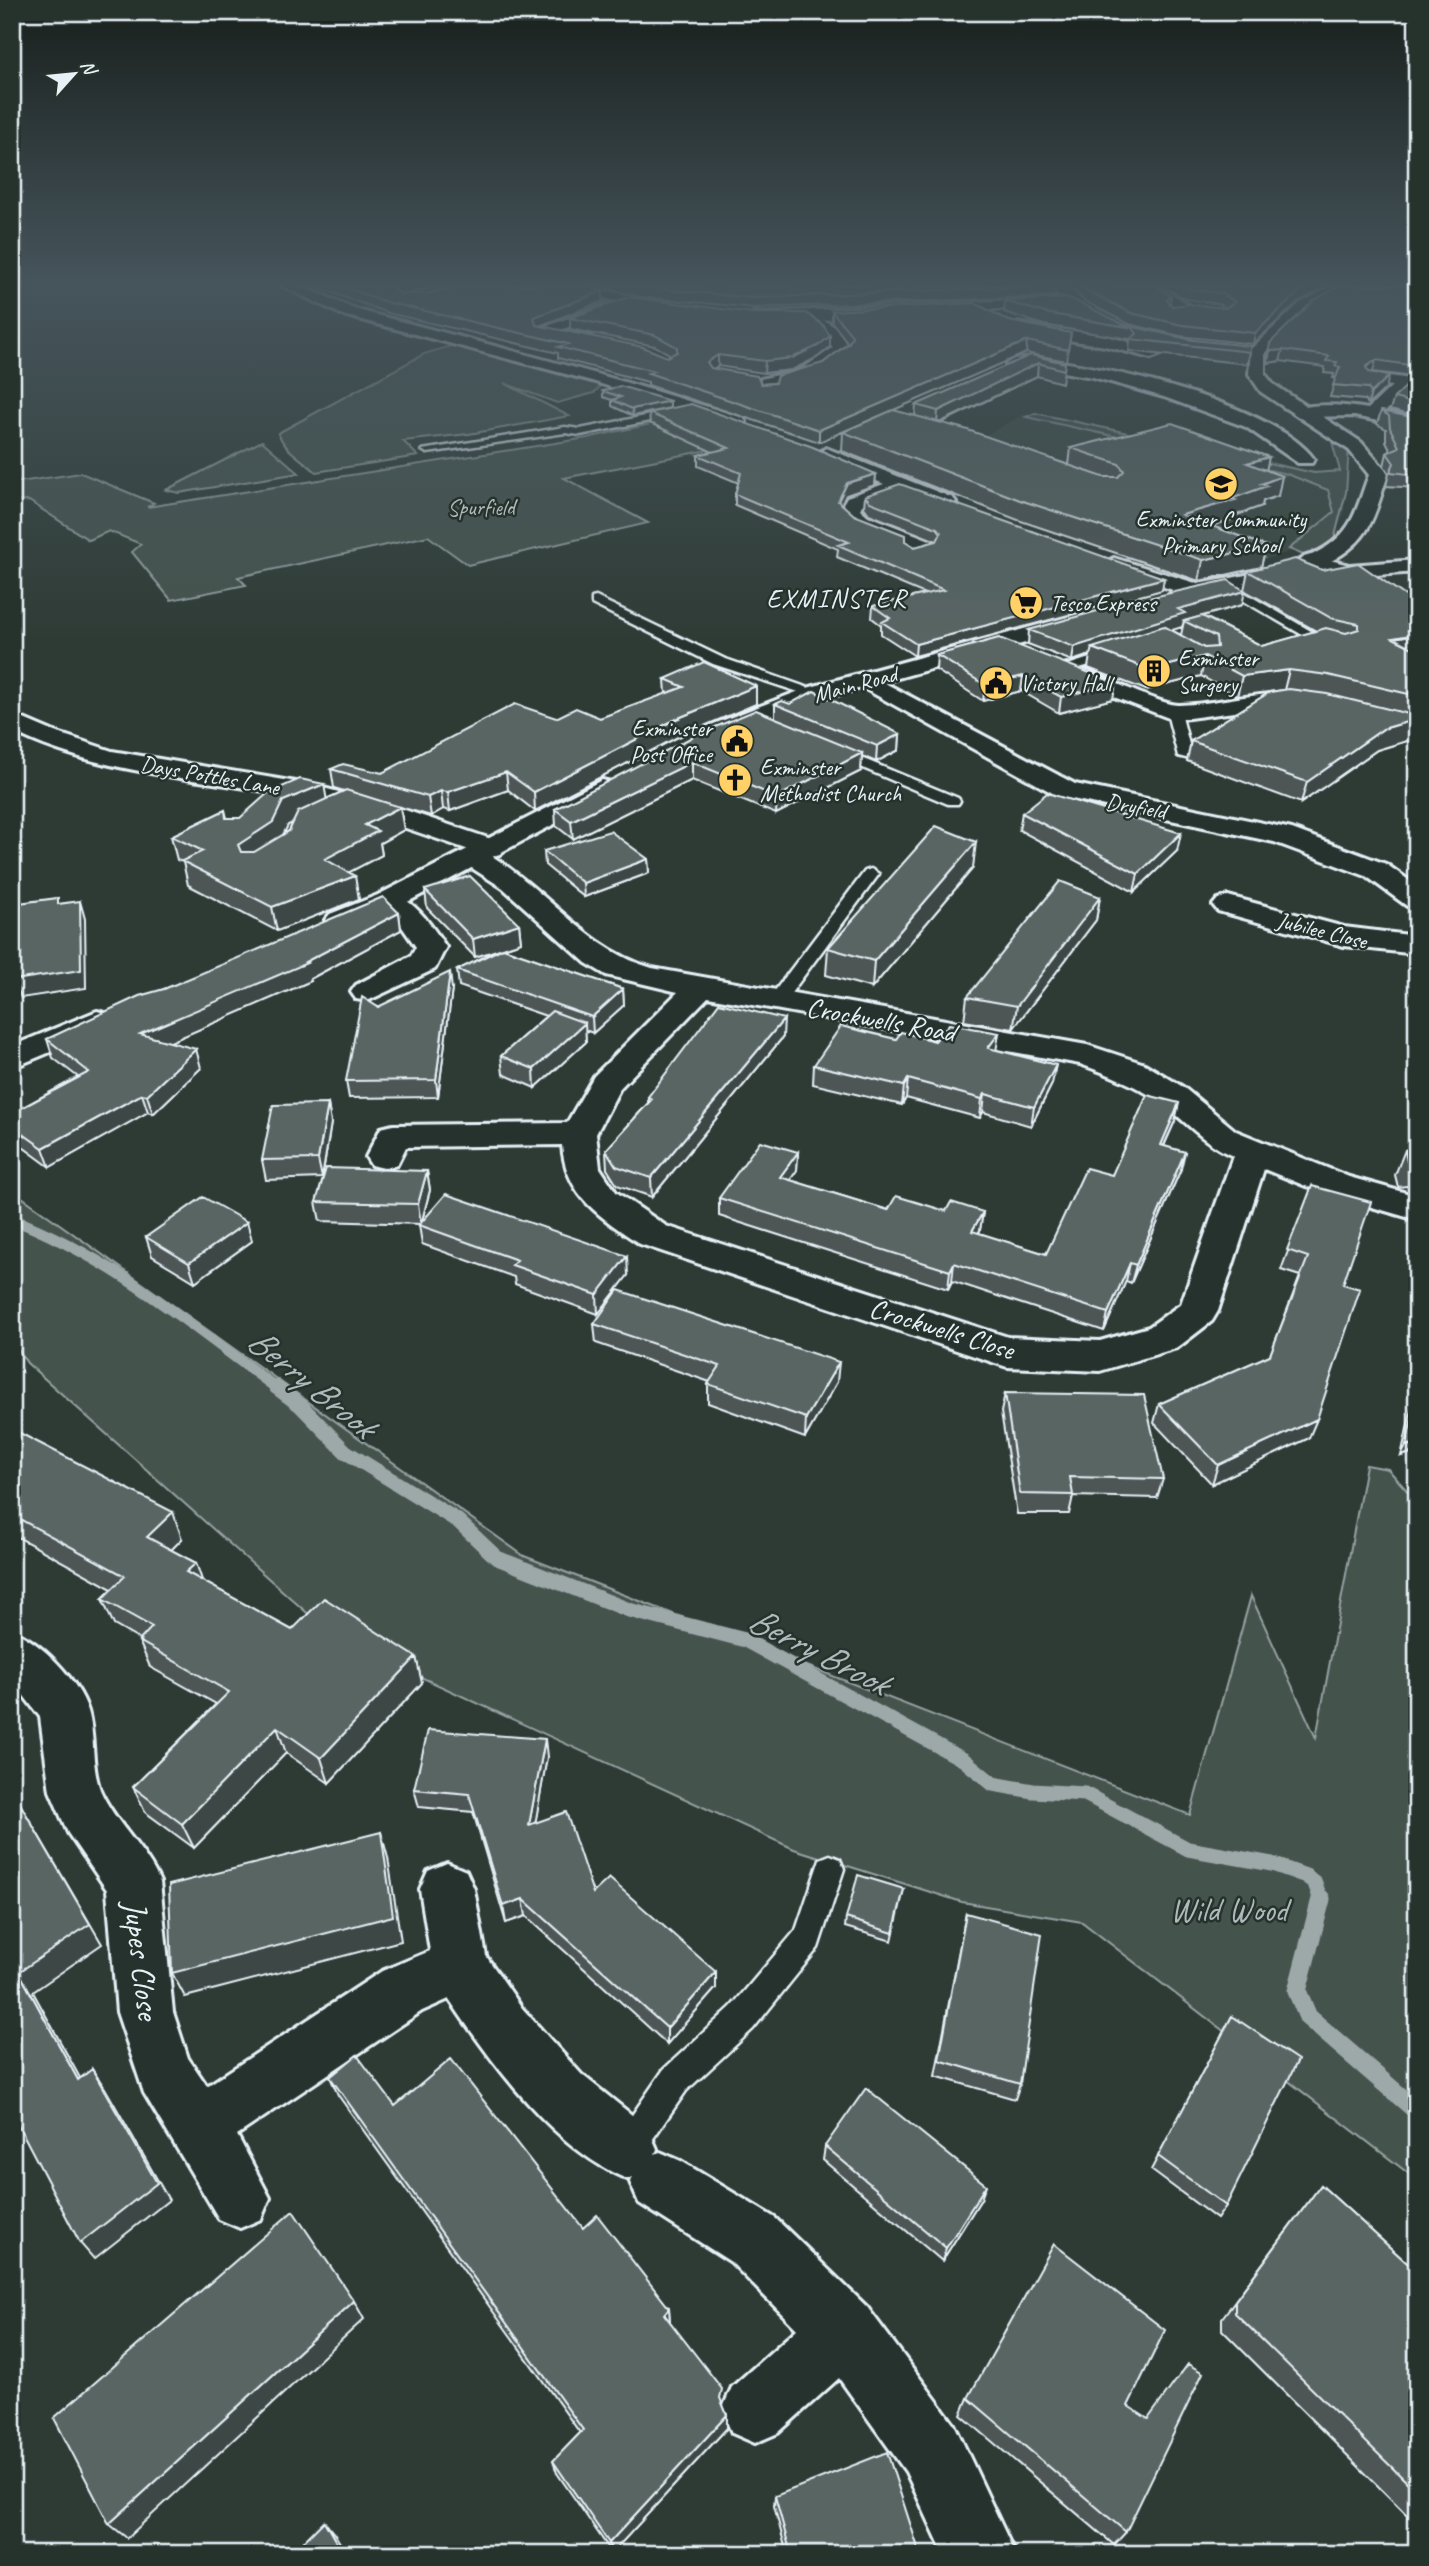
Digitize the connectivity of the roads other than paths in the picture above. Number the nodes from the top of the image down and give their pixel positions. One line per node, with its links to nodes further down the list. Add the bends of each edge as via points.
1 (688, 405): 5 (street)
2 (1209, 405): 12 (street, via 1252,423)
3 (1293, 405): 6 (street)
4 (1383, 405): 7 (street)
5 (698, 408): 9 (street); 11 (lane, via 580,432 563,426)
6 (1304, 412): 7 (street); 17 (street, via 1355,446 1379,475 1356,530 1338,549)
7 (1373, 414): 8 (street)
8 (1417, 424)
9 (759, 430)
10 (845, 440): 13 (street, via 814,449)
11 (427, 450)
12 (1305, 460)
13 (899, 485): 14 (street); 15 (street, via 854,501 849,510 861,520)
14 (962, 508)
15 (928, 546)
16 (1093, 557): 20 (street)
17 (1311, 561): 18 (street, via 1349,571); 19 (street)
18 (1417, 566)
19 (1222, 584): 20 (street); 25 (lane, via 1319,642)
20 (1194, 590): 21 (street)
21 (1156, 600)
22 (596, 601): 29 (lane, via 718,661)
23 (1105, 613): 24 (street, Main Road)
24 (1002, 644): 27 (street); 28 (street, Main Road)
25 (1347, 646)
26 (1125, 651): 27 (lane)
27 (1062, 669): 31 (street)
28 (866, 680): 29 (street, Main Road); 44 (street, Dryfield, via 1067,790 1294,839 1376,870)
29 (816, 693): 32 (street, Main Road)
30 (1332, 708): 31 (street, via 1272,700)
31 (1174, 713): 37 (lane)
32 (751, 717): 34 (lane); 35 (street, Main Road)
33 (12, 721): 39 (street, Days Pottles Lane, via 63,743 116,758)
34 (777, 727)
35 (697, 741)
36 (828, 749): 40 (lane)
37 (1185, 756)
38 (625, 776): 42 (street)
39 (301, 791): 41 (lane); 42 (street, Days Pottles Lane, via 342,808 391,812)
40 (953, 802)
41 (278, 805)
42 (482, 852): 45 (street); 49 (street, Crockwells Road, via 597,957 648,977)
43 (871, 874): 51 (lane)
44 (1417, 900)
45 (388, 901): 47 (street); 50 (street, via 410,918 431,947 424,962)
46 (1228, 905): 48 (street, Jubilee Close, via 1373,944)
47 (313, 931)
48 (1417, 945)
49 (701, 986): 51 (street, Crockwells Road); 54 (street, via 606,1083)
50 (367, 992)
51 (777, 1000): 56 (street, Crockwells Road, via 1087,1055 1133,1071 1171,1094 1224,1139)
52 (126, 1008): 53 (street)
53 (12, 1058)
54 (579, 1134): 55 (street); 56 (street, Crockwells Close, via 582,1168 603,1201 653,1235 1007,1352 1058,1355 1100,1356 1163,1338 1198,1311)
55 (391, 1138)
56 (1252, 1153): 57 (street, Crockwells Road, via 1336,1185)
57 (1417, 1208)
58 (12, 1651): 62 (street, Jupes Close, via 32,1668 64,1711 75,1791 86,1816 133,1882 145,2012 164,2073)
59 (830, 1868): 63 (lane, via 808,1938 742,2018 675,2080)
60 (447, 1889): 61 (street)
61 (460, 1966): 62 (street, via 402,1991); 63 (street, via 502,2028 560,2095)
62 (199, 2126): 64 (street, Jupes Close)
63 (643, 2166): 65 (street, via 753,2240)
64 (240, 2198)
65 (844, 2330): 66 (street); 67 (street, via 930,2448)
66 (755, 2410)
67 (980, 2554)

